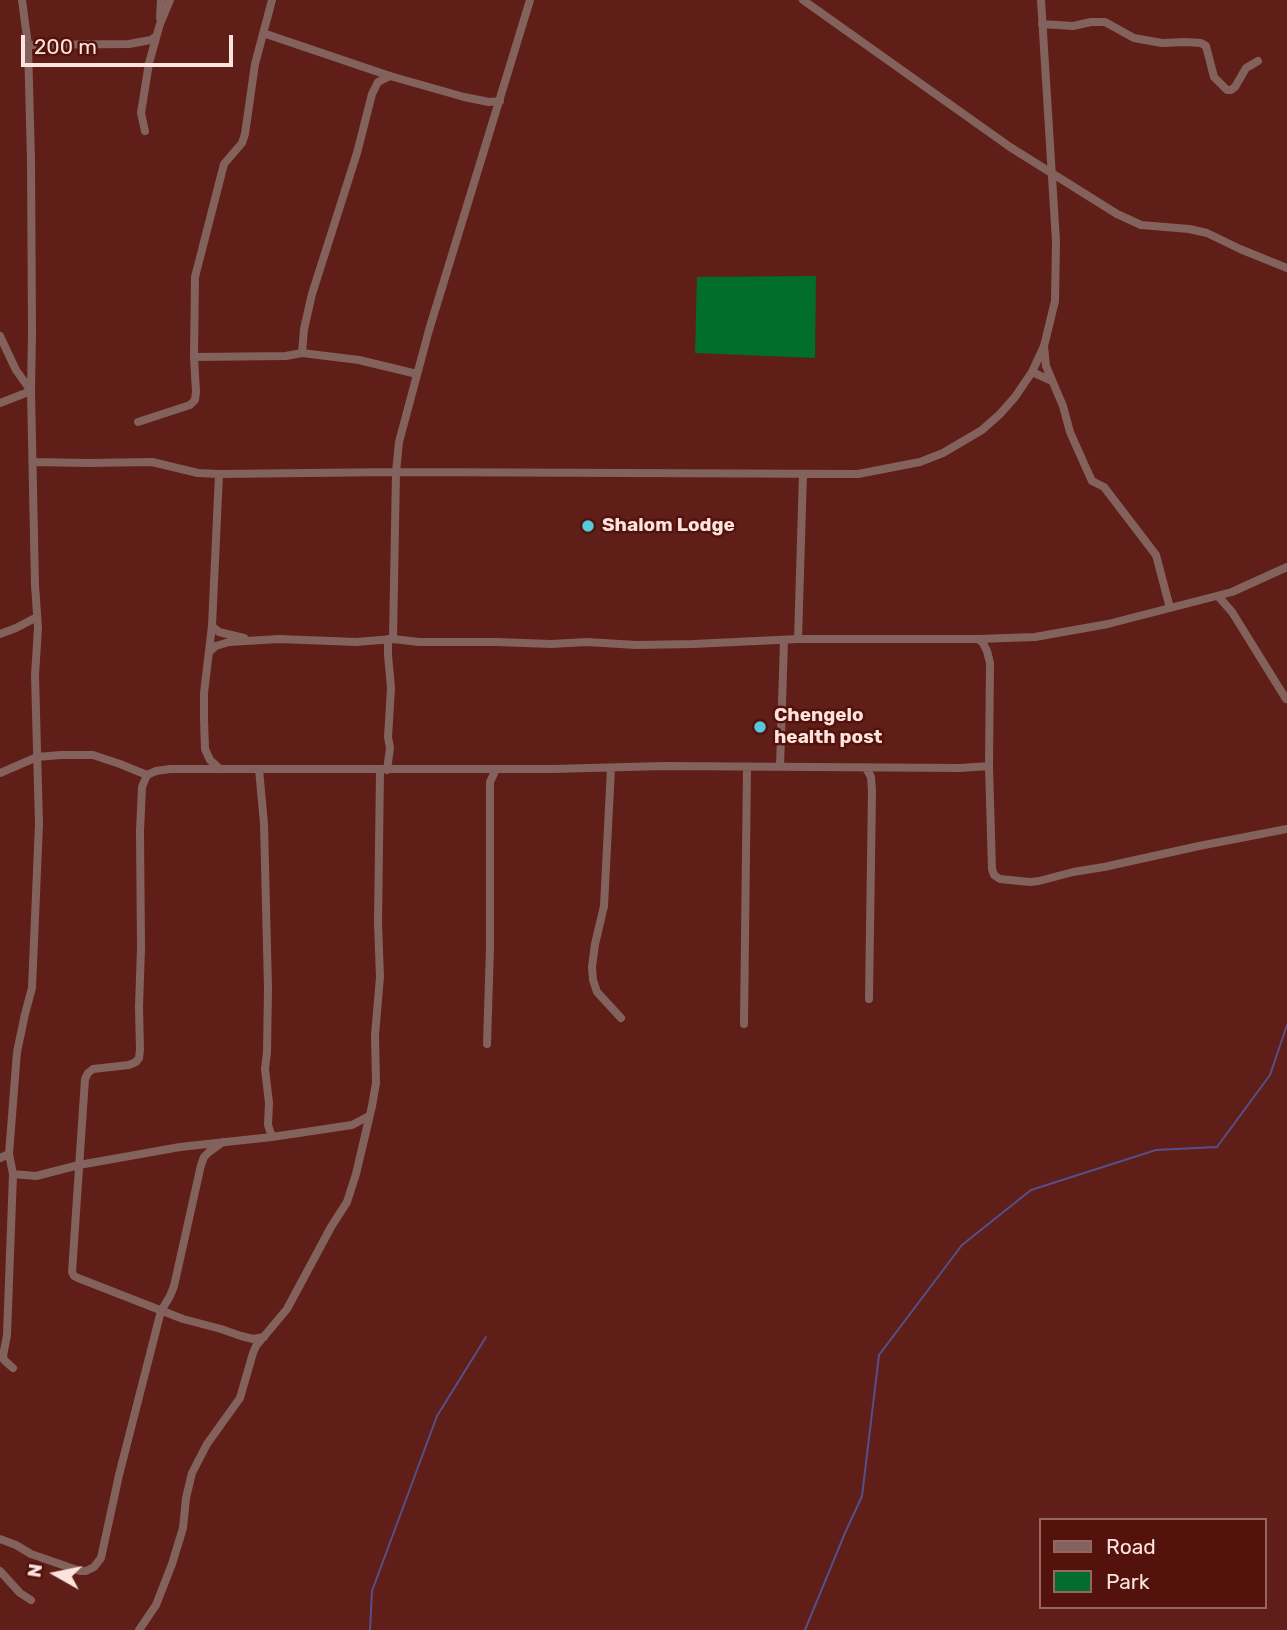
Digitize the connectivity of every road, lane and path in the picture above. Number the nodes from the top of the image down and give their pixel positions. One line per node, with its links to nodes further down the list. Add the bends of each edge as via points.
1 (22, 0): 12 (street)
2 (161, 0): 8 (street)
3 (170, 0): 8 (street)
4 (272, 0): 10 (street)
5 (530, 0): 15 (street)
6 (803, 0): 17 (street)
7 (1041, 0): 9 (street)
8 (160, 24): 11 (street)
9 (1042, 24): 13 (street, via 1105,22 1134,38 1201,43 1206,46 1214,77 1227,90); 17 (street)
10 (263, 33): 14 (street); 22 (street, via 246,134 223,164 195,277)
11 (157, 35): 12 (street, via 129,44); 16 (street, via 141,113)
12 (28, 45): 26 (street)
13 (1258, 61)
14 (390, 76): 15 (street, via 464,97); 21 (street, via 378,82 372,94 312,294)
15 (500, 101): 24 (street)
16 (145, 131)
17 (1051, 174): 18 (street, via 1140,225 1207,233); 20 (street, via 1055,301)
18 (1287, 268)
19 (0, 336): 26 (street)
20 (1044, 346): 23 (street); 25 (street)
21 (302, 353): 22 (street); 24 (street)
22 (194, 357): 28 (street, via 195,400)
23 (1032, 372): 25 (street); 32 (street, via 1000,414 943,453 858,474)
24 (417, 374): 30 (street)
25 (1052, 381): 35 (street, via 1092,481 1104,487 1156,555)
26 (31, 391): 27 (street); 29 (street)
27 (0, 403)
28 (138, 422)
29 (33, 462): 31 (street, via 152,461); 36 (street)
30 (396, 472): 31 (street); 32 (street); 39 (street)
31 (219, 474): 37 (street)
32 (803, 474): 41 (street)
33 (1287, 567): 34 (street)
34 (1218, 596): 35 (street); 45 (street, via 1233,612)
35 (1170, 608): 42 (street, via 1035,638)
36 (37, 617): 38 (street); 47 (street)
37 (212, 626): 43 (street); 44 (street)
38 (0, 637)
39 (391, 639): 40 (street, via 636,645); 43 (street); 58 (street, via 390,748)
40 (784, 639): 41 (street); 50 (street)
41 (798, 639): 42 (street)
42 (978, 639): 48 (street, via 990,663)
43 (253, 640): 44 (street, via 223,643)
44 (209, 652): 46 (street)
45 (1286, 699)
46 (205, 749): 53 (street); 54 (street)
47 (37, 757): 59 (street); 60 (street, via 93,755); 75 (street, via 32,988 17,1052)
48 (989, 766): 52 (street); 62 (street, via 992,869 1007,881 1039,881)
49 (747, 767): 50 (street); 51 (street); 65 (street)
50 (780, 767): 52 (street)
51 (611, 768): 57 (street); 64 (street, via 604,906 592,967 597,992)
52 (866, 768): 63 (street, via 872,791)
53 (188, 769): 54 (street); 60 (street)
54 (222, 769): 55 (street)
55 (259, 769): 58 (street); 68 (street, via 266,884)
56 (480, 769): 57 (street); 58 (street); 61 (street)
57 (496, 769): 61 (street)
58 (384, 770): 67 (street, via 377,1065)
59 (0, 773)
60 (147, 775): 77 (street, via 140,831 141,1050 136,1062 88,1073)
61 (490, 782): 66 (street)
62 (1287, 829)
63 (869, 999)
64 (621, 1018)
65 (744, 1024)
66 (487, 1044)
67 (369, 1116): 69 (street); 70 (street)
68 (268, 1125): 71 (street); 72 (street)
69 (352, 1125): 70 (street); 71 (street)
70 (365, 1135): 83 (street, via 347,1202 287,1309)
71 (272, 1137): 72 (street)
72 (259, 1138): 73 (street)
73 (223, 1142): 74 (street); 76 (street)
74 (197, 1145): 76 (street); 77 (street)
75 (4, 1156): 79 (street)
76 (204, 1157): 81 (street, via 174,1286)
77 (79, 1165): 78 (street); 80 (street)
78 (68, 1167): 79 (street, via 36,1176); 80 (street)
79 (13, 1174): 85 (street, via 3,1356)
80 (78, 1177): 81 (street, via 74,1276)
81 (160, 1311): 82 (street); 86 (street, via 101,1558 86,1571)
82 (242, 1336): 83 (street); 84 (street)
83 (264, 1337): 84 (street)
84 (253, 1353): 89 (street, via 240,1398 192,1473 172,1564 156,1605)
85 (13, 1368)
86 (0, 1539)
87 (0, 1571): 88 (street)
88 (31, 1600)
89 (139, 1630)

